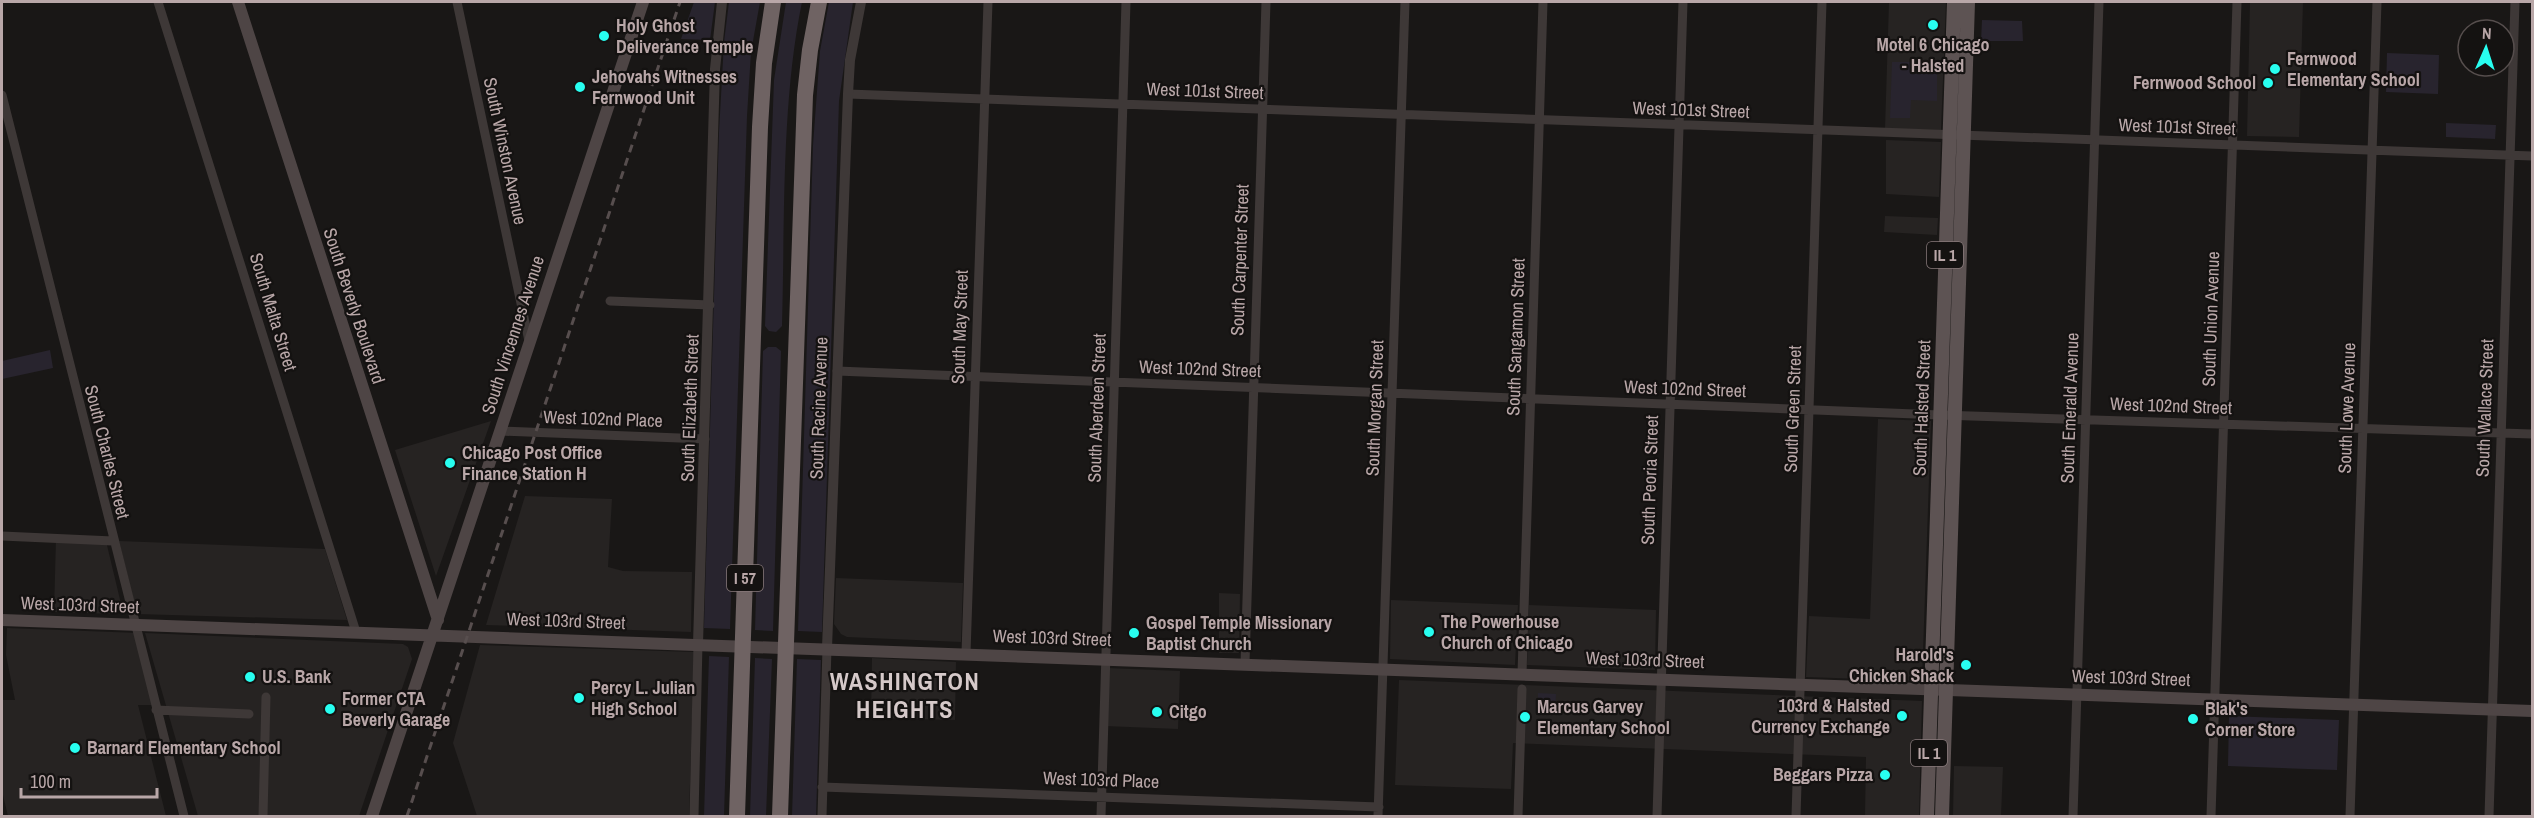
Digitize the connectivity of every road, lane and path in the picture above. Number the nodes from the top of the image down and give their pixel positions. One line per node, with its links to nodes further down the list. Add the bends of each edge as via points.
1 (158, 2): 61 (street, South Malta Street)
2 (238, 2): 59 (main road, South Beverly Boulevard)
3 (457, 2): 39 (street, South Winston Avenue)
4 (644, 2): 39 (main road, South Vincennes Avenue)
5 (722, 2): 38 (street, South Elizabeth Street, via 715,69)
6 (773, 2): 89 (highway, I 57, via 760,127)
7 (819, 2): 90 (highway, I 57, via 805,95)
8 (861, 2): 22 (street, South Racine Avenue)
9 (988, 2): 24 (street, South May Street)
10 (1126, 2): 25 (street, South Aberdeen Street)
11 (1266, 2): 26 (street, South Carpenter Street)
12 (1405, 2): 27 (street, South Morgan Street)
13 (1543, 2): 28 (street, South Sangamon Street)
14 (1683, 2): 29 (street, South Peoria Street)
15 (1822, 2): 30 (street, South Green Street)
16 (1954, 2): 31 (main road, South Halsted Street / IL 1)
17 (1968, 2): 31 (main road, South Halsted Street / IL 1)
18 (2099, 2): 32 (street, South Emerald Avenue)
19 (2237, 2): 33 (street, South Union Avenue)
20 (2377, 2): 34 (street, South Lowe Avenue)
21 (2515, 2): 35 (street, South Wallace Street)
22 (848, 94): 24 (street, West 101st Street); 40 (street, South Racine Avenue)
23 (2, 95): 57 (street, South Charles Street)
24 (985, 99): 25 (street, West 101st Street); 41 (street, South May Street)
25 (1123, 105): 26 (street, West 101st Street); 42 (street, South Aberdeen Street)
26 (1262, 110): 27 (street, West 101st Street); 43 (street, South Carpenter Street)
27 (1402, 115): 28 (street, West 101st Street); 44 (street, South Morgan Street)
28 (1540, 120): 29 (street, West 101st Street); 45 (street, South Sangamon Street)
29 (1679, 126): 30 (street, West 101st Street); 46 (street, South Peoria Street)
30 (1818, 131): 31 (street, West 101st Street); 47 (street, South Green Street)
31 (1956, 136): 32 (street, West 101st Street); 48 (main road, South Halsted Street / IL 1)
32 (2095, 141): 33 (street, West 101st Street); 49 (street, South Emerald Avenue)
33 (2233, 146): 34 (street, West 101st Street); 50 (street, South Union Avenue)
34 (2372, 151): 35 (street, West 101st Street); 51 (street, South Lowe Avenue)
35 (2510, 155): 36 (street, West 101st Street); 53 (street, South Wallace Street)
36 (2532, 156)
37 (610, 301): 38 (street)
38 (710, 305): 55 (street, South Elizabeth Street)
39 (530, 341): 52 (main road, South Vincennes Avenue)
40 (837, 371): 41 (street, West 102nd Street); 64 (street, South Racine Avenue)
41 (975, 376): 42 (street, West 102nd Street); 65 (street, South May Street)
42 (1114, 382): 43 (street, West 102nd Street); 66 (street, South Aberdeen Street)
43 (1253, 388): 44 (street, West 102nd Street); 67 (street, South Carpenter Street)
44 (1392, 393): 45 (street, West 102nd Street); 68 (street, South Morgan Street)
45 (1530, 399): 46 (street, West 102nd Street); 69 (street, South Sangamon Street)
46 (1669, 404): 47 (street, West 102nd Street); 70 (street, South Peoria Street)
47 (1810, 410): 48 (street, West 102nd Street); 71 (street, South Green Street)
48 (1947, 416): 49 (street, West 102nd Street); 73 (main road, South Halsted Street / IL 1)
49 (2086, 420): 50 (street, West 102nd Street); 74 (street, South Emerald Avenue)
50 (2224, 424): 51 (street, West 102nd Street); 76 (street, South Union Avenue)
51 (2363, 429): 53 (street, West 102nd Street); 77 (street, South Lowe Avenue)
52 (500, 431): 55 (street, West 102nd Place); 59 (main road, South Vincennes Avenue)
53 (2501, 433): 54 (street, West 102nd Street); 78 (street, South Wallace Street)
54 (2532, 434)
55 (705, 439): 63 (street, South Elizabeth Street)
56 (2, 536): 57 (street)
57 (112, 541): 60 (street, South Charles Street)
58 (2, 620): 60 (main road, West 103rd Street)
59 (438, 621): 62 (main road, South Vincennes Avenue)
60 (135, 625): 61 (main road, West 103rd Street); 79 (street, South Charles Street)
61 (356, 632): 62 (main road, West 103rd Street)
62 (433, 634): 63 (main road, West 103rd Street); 87 (main road, South Vincennes Avenue)
63 (698, 644): 64 (main road, West 103rd Street); 88 (street, South Elizabeth Street)
64 (827, 648): 65 (main road, West 103rd Street); 82 (street, South Racine Avenue)
65 (966, 653): 66 (main road, West 103rd Street)
66 (1106, 658): 67 (main road, West 103rd Street); 83 (street, South Aberdeen Street)
67 (1245, 663): 68 (main road, West 103rd Street)
68 (1383, 669): 69 (main road, West 103rd Street); 84 (street, South Morgan Street)
69 (1522, 674): 70 (main road, West 103rd Street)
70 (1661, 679): 71 (main road, West 103rd Street); 94 (street, South Peoria Street)
71 (1800, 684): 73 (main road, West 103rd Street); 95 (street, South Green Street)
72 (1522, 689): 93 (street)
73 (1938, 689): 74 (main road, West 103rd Street); 96 (main road, South Halsted Street / IL 1); 97 (main road, South Halsted Street / IL 1)
74 (2077, 694): 76 (main road, West 103rd Street); 98 (street, South Emerald Avenue)
75 (266, 697): 81 (street)
76 (2215, 699): 77 (main road, West 103rd Street); 99 (street, South Union Avenue)
77 (2354, 704): 78 (main road, West 103rd Street); 100 (street, South Lowe Avenue)
78 (2492, 709): 80 (main road, West 103rd Street); 101 (street, South Wallace Street)
79 (156, 710): 81 (street); 85 (street, South Charles Street)
80 (2532, 711)
81 (266, 714): 86 (street)
82 (822, 787): 83 (street, West 103rd Place); 91 (street, South Racine Avenue)
83 (1101, 796): 84 (street, West 103rd Place); 92 (street, South Aberdeen Street)
84 (1379, 812)
85 (184, 816)
86 (263, 816)
87 (372, 816)
88 (694, 816)
89 (737, 816)
90 (780, 816)
91 (822, 816)
92 (1101, 816)
93 (1518, 816)
94 (1657, 816)
95 (1796, 816)
96 (1928, 816)
97 (1942, 816)
98 (2073, 816)
99 (2211, 816)
100 (2350, 816)
101 (2489, 816)

